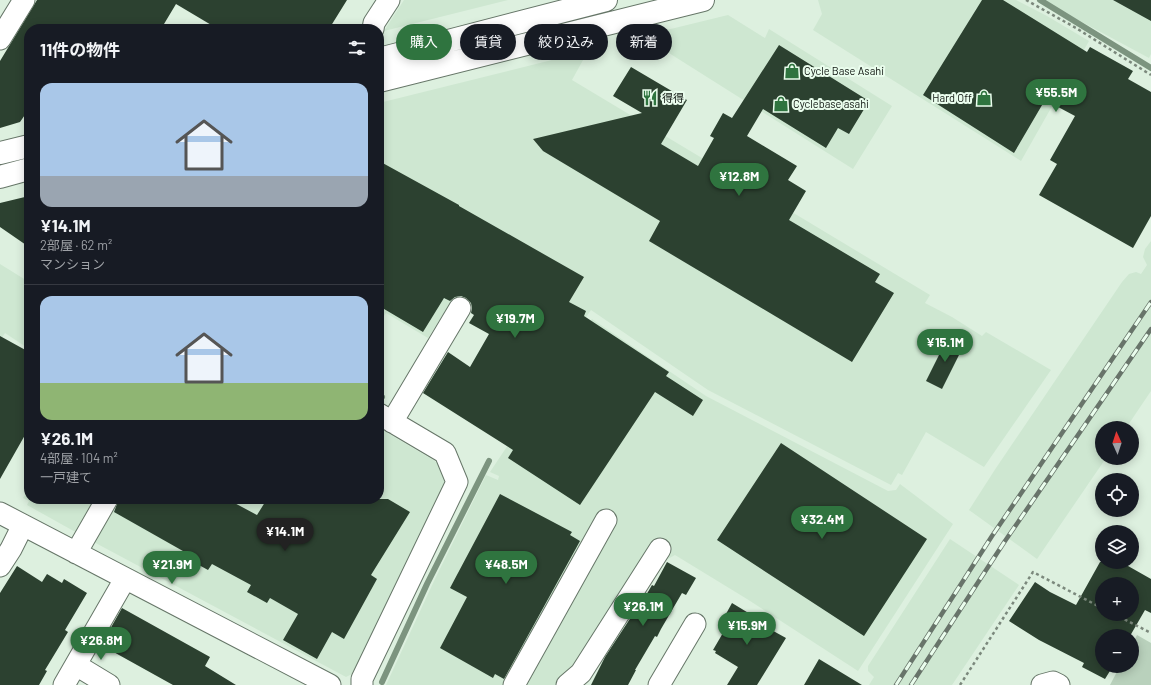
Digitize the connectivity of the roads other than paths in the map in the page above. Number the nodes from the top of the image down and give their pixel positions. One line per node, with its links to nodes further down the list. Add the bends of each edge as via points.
1 (24, 0): 6 (street)
2 (390, 0): 5 (street)
3 (606, 0): 7 (highway)
4 (702, 0): 8 (highway)
5 (374, 24)
6 (0, 39)
7 (384, 58)
8 (384, 81)
9 (24, 147): 10 (highway)
10 (0, 153)
11 (24, 170): 12 (highway)
12 (0, 177)
13 (460, 308): 14 (street)
14 (385, 418): 28 (street, via 445,453 457,482 362,680)
15 (104, 504): 20 (street)
16 (0, 513): 18 (street)
17 (606, 520): 29 (street)
18 (22, 525): 20 (street); 21 (street)
19 (660, 549): 30 (street, via 581,673)
20 (76, 553): 22 (street)
21 (0, 566)
22 (125, 579): 24 (street); 27 (street)
23 (695, 624): 31 (street)
24 (76, 665): 25 (street); 26 (street)
25 (64, 685)
26 (109, 685)
27 (330, 685)
28 (362, 685)
29 (514, 685)
30 (567, 685)
31 (659, 685)
32 (1042, 685): 33 (street, via 1053,682)
33 (1059, 685)

